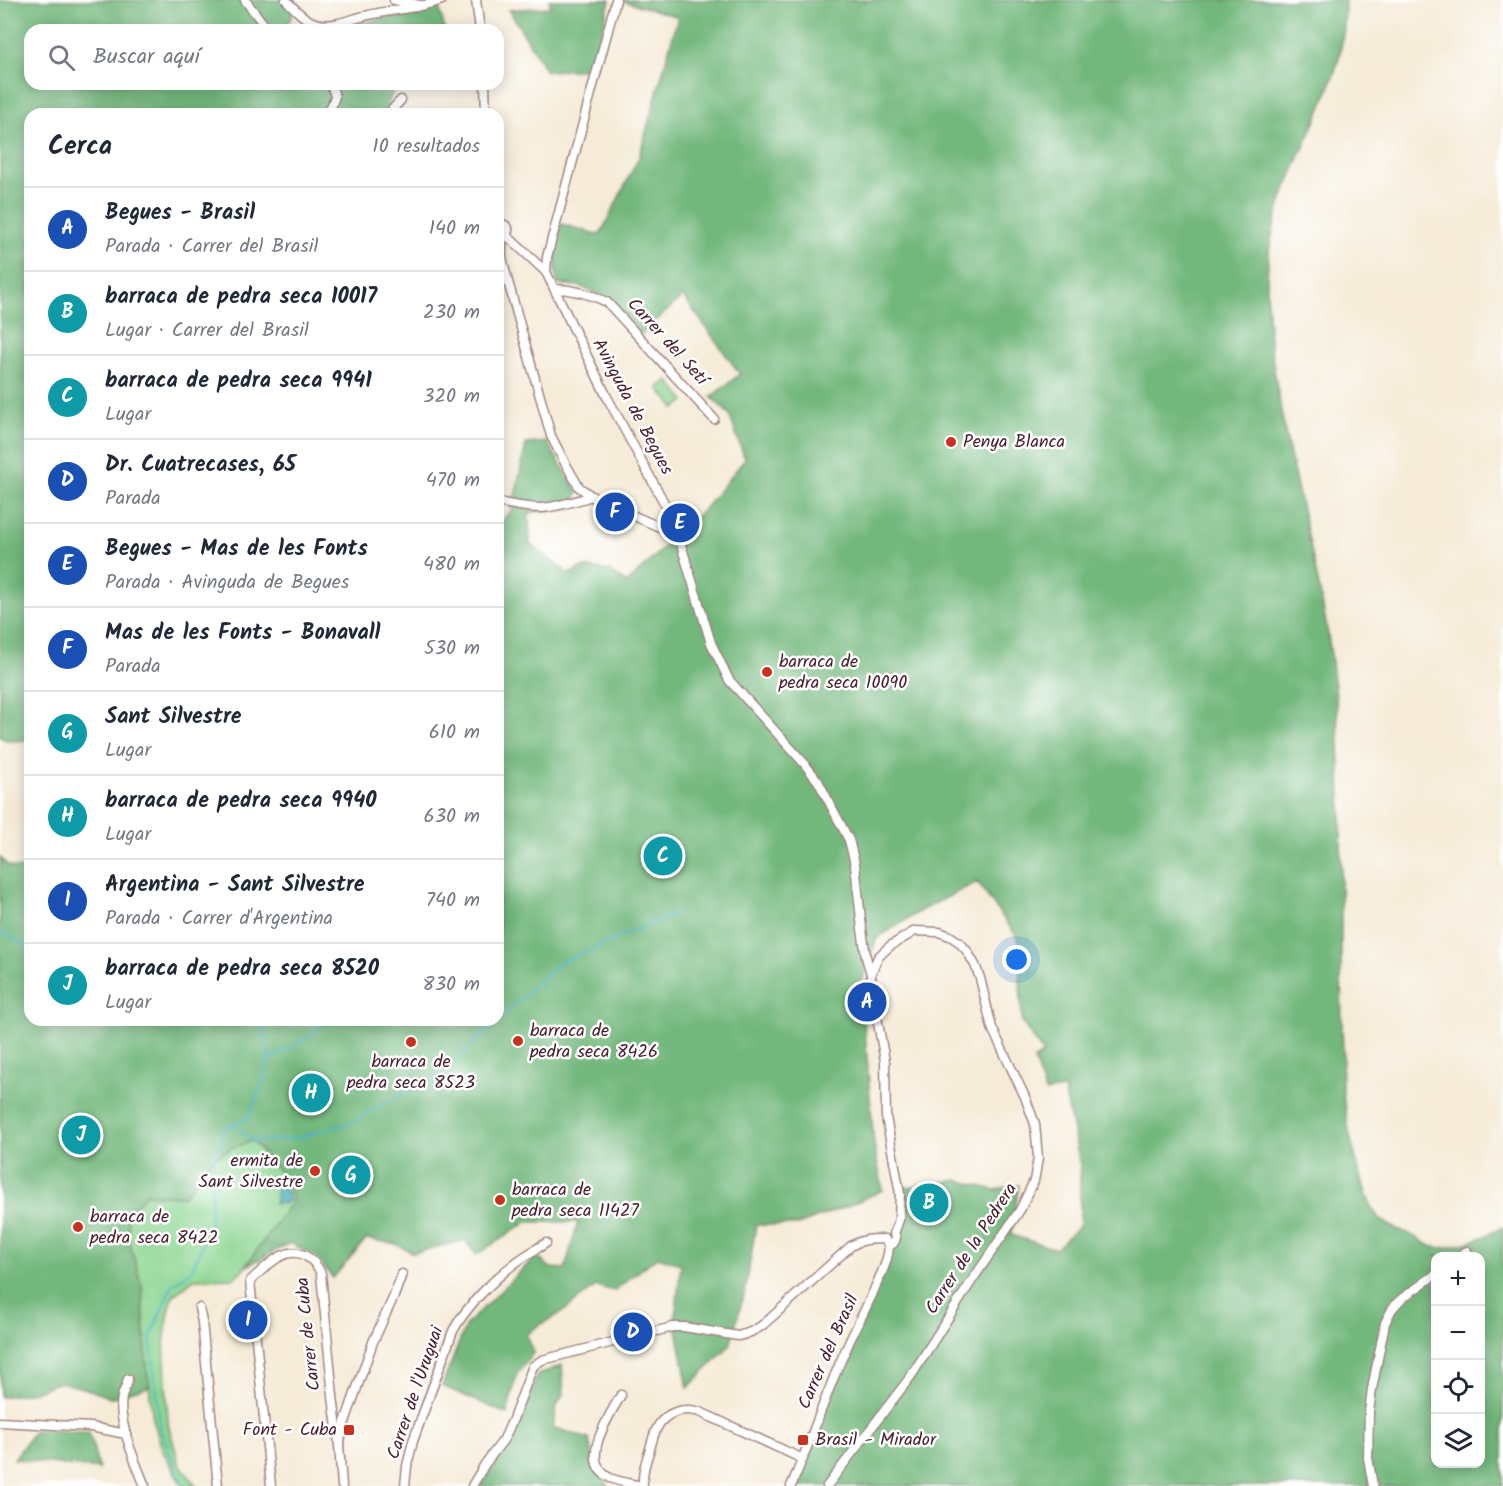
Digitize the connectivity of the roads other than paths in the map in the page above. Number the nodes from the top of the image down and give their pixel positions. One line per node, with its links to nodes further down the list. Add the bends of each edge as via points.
1 (245, 0): 8 (street)
2 (286, 0): 9 (street)
3 (394, 0): 7 (street)
4 (442, 0): 7 (street)
5 (476, 0): 11 (street)
6 (616, 0): 20 (street, via 546,256)
7 (423, 6): 10 (street)
8 (263, 24)
9 (318, 24)
10 (331, 24)
11 (479, 24)
12 (333, 90): 15 (street)
13 (485, 90): 17 (street)
14 (401, 100): 16 (street)
15 (330, 108)
16 (394, 108)
17 (486, 108)
18 (504, 234): 20 (street, Avinguda de Begues)
19 (504, 265): 23 (street, via 551,436 579,487)
20 (546, 272): 21 (street, Avinguda de Begues)
21 (555, 289): 22 (street, Carrer del Setí, via 592,294 607,302); 25 (street, Avinguda de Begues)
22 (714, 419)
23 (592, 496): 24 (street, via 542,508); 25 (street)
24 (504, 503)
25 (678, 536): 26 (street, Avinguda de Begues, via 711,643 729,680 818,781 849,840)
26 (871, 974): 27 (street, Carrer del Brasil, via 885,1061 886,1117 900,1194 896,1241); 46 (street, Carrer de la Pedrera, via 878,957 915,931 950,936 967,951 980,978 992,1028 1032,1115 1038,1158 1034,1181 1020,1210 911,1376)
27 (887, 1242): 37 (street, Carrer del Brasil, via 886,1263 835,1375); 43 (street, via 864,1240 851,1246 754,1331 738,1336 673,1327 542,1360 533,1366 504,1439)
28 (546, 1243): 42 (street, Carrer de l'Uruguai, via 514,1264 459,1319 413,1441)
29 (402, 1274): 36 (street, via 373,1342)
30 (1431, 1278): 47 (street, via 1400,1300 1385,1323 1369,1412 1368,1458)
31 (199, 1308): 39 (street)
32 (128, 1379): 35 (street, via 122,1399)
33 (621, 1395): 44 (street, via 599,1437 596,1457 599,1468 610,1478)
34 (0, 1422): 35 (street, via 91,1427)
35 (126, 1434): 38 (street)
36 (339, 1445): 40 (street, Carrer de Cuba, via 321,1274 307,1257 298,1252 284,1253 250,1281); 41 (street, Carrer de Cuba)
37 (803, 1459): 44 (street, via 700,1412 682,1410 658,1425 644,1467); 45 (street, Carrer del Brasil)
38 (145, 1486)
39 (218, 1486)
40 (271, 1486)
41 (342, 1486)
42 (405, 1486)
43 (472, 1486)
44 (643, 1486)
45 (791, 1486)
46 (827, 1486)
47 (1373, 1486)

